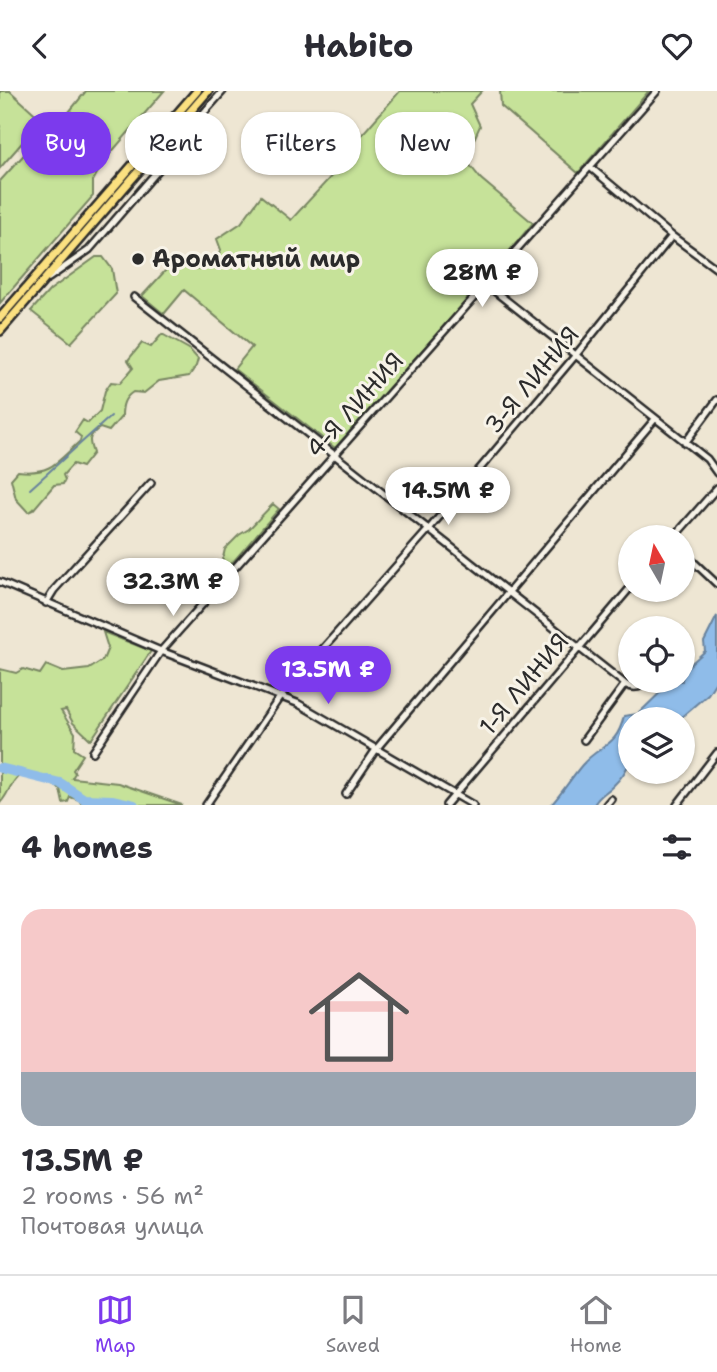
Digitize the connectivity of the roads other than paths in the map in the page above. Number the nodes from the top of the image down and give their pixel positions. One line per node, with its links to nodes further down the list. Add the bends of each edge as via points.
1 (197, 91): 11 (main road)
2 (208, 91): 8 (main road)
3 (223, 91): 8 (street, via 89,250)
4 (657, 91): 5 (street, 4-Я ЛИНИЯ)
5 (590, 167): 6 (street); 9 (street, 4-Я ЛИНИЯ)
6 (672, 236): 7 (street); 13 (street, 3-Я ЛИНИЯ)
7 (717, 269)
8 (43, 281): 12 (main road)
9 (486, 285): 13 (street); 17 (street, 4-Я ЛИНИЯ)
10 (134, 297): 17 (street)
11 (0, 318)
12 (0, 331)
13 (575, 356): 15 (street); 22 (street, 3-Я ЛИНИЯ)
14 (717, 400): 16 (street)
15 (655, 419): 16 (street); 26 (street)
16 (685, 443): 18 (street)
17 (334, 454): 22 (street); 30 (street, 4-Я ЛИНИЯ)
18 (717, 473)
19 (151, 483): 28 (street)
20 (717, 488): 21 (street)
21 (685, 525)
22 (429, 530): 26 (street); 33 (street, 3-Я ЛИНИЯ)
23 (695, 563): 25 (street)
24 (0, 582): 28 (street)
25 (717, 584)
26 (511, 592): 29 (street); 35 (street)
27 (618, 602): 29 (street, 1-Я ЛИНИЯ)
28 (46, 603): 30 (street)
29 (579, 646): 31 (street); 38 (street, 1-Я ЛИНИЯ)
30 (161, 651): 33 (street); 36 (street, 4-Я ЛИНИЯ)
31 (618, 678)
32 (618, 693): 34 (street)
33 (280, 697): 35 (street); 41 (street, 3-Я ЛИНИЯ)
34 (584, 740)
35 (377, 748): 38 (street); 39 (street)
36 (93, 752)
37 (717, 753): 45 (street)
38 (454, 793): 42 (street, 1-Я ЛИНИЯ); 43 (street)
39 (346, 794)
40 (611, 799): 44 (street)
41 (206, 805)
42 (446, 805)
43 (473, 805)
44 (606, 805)
45 (677, 805)

